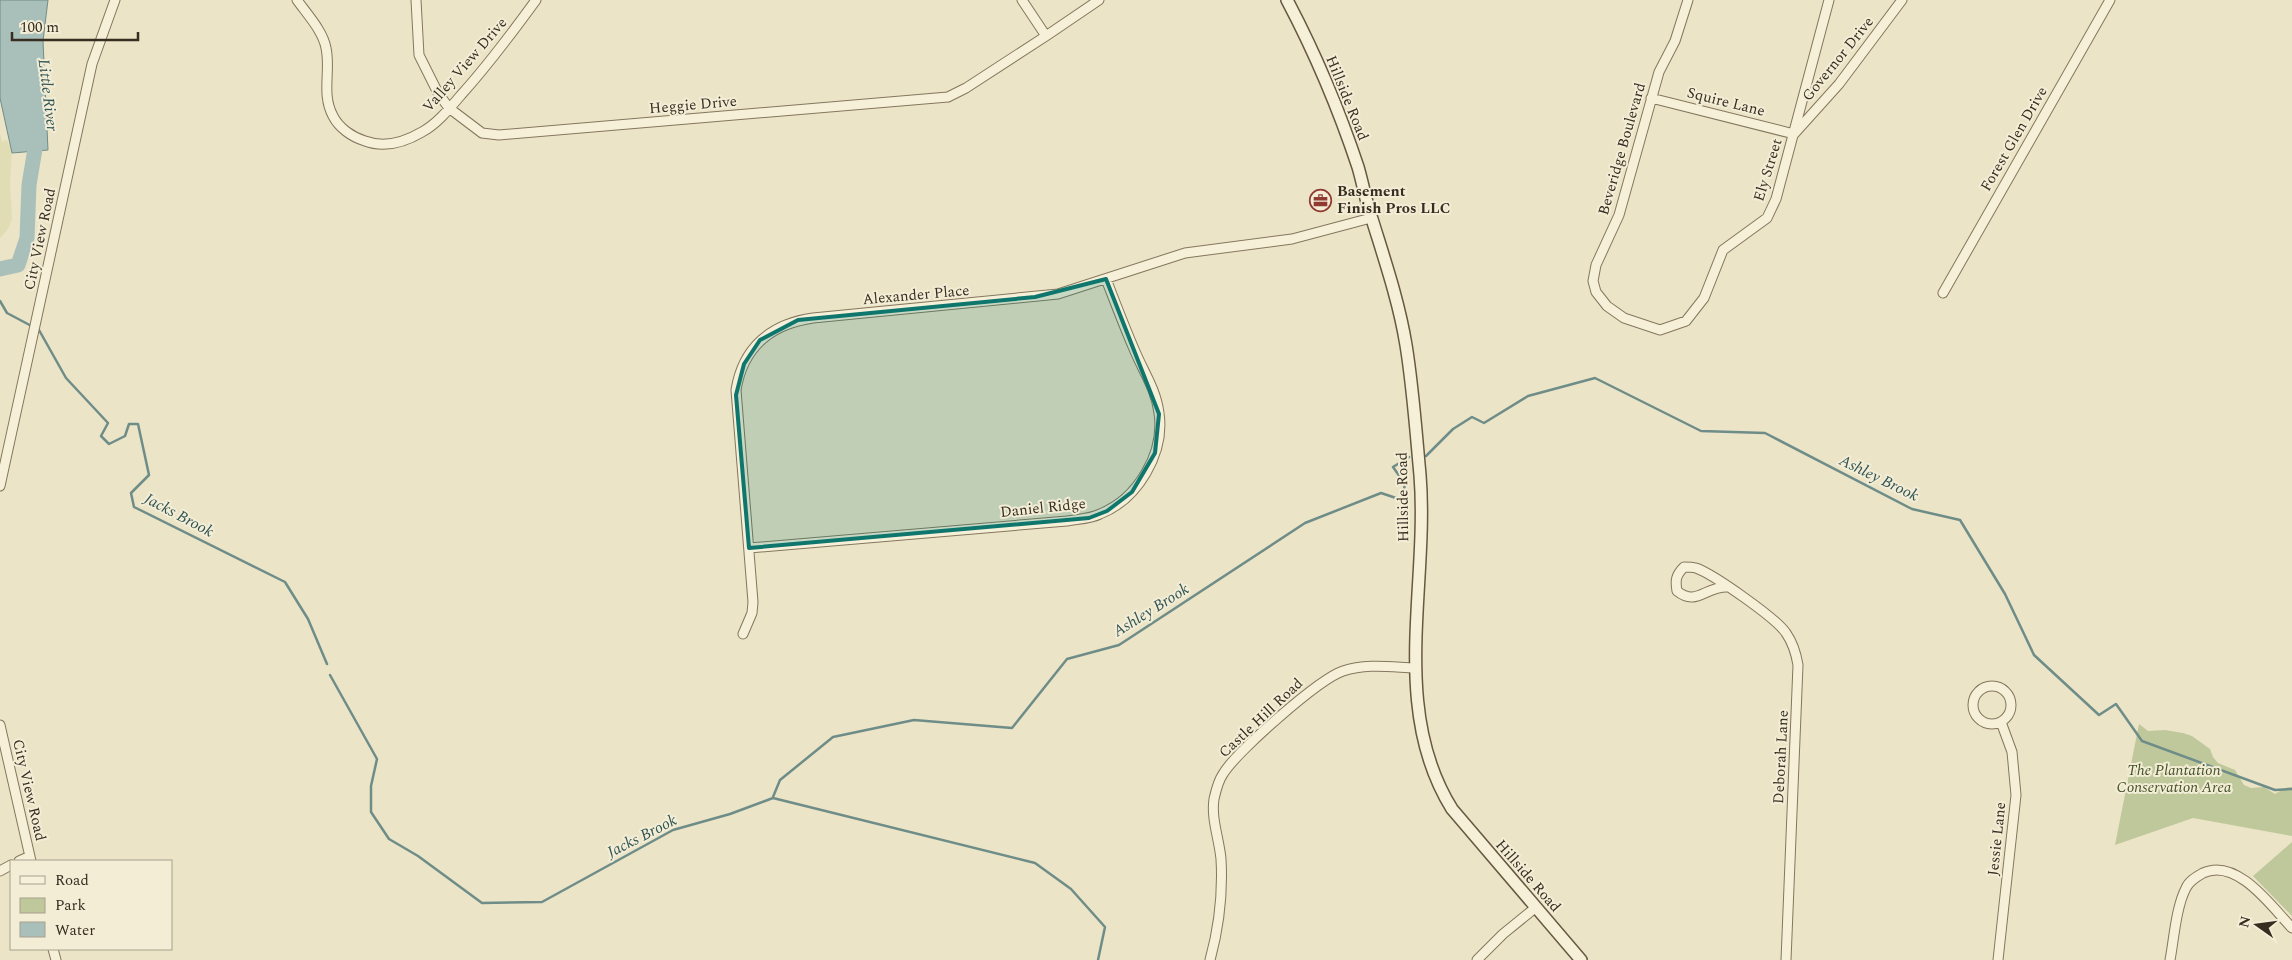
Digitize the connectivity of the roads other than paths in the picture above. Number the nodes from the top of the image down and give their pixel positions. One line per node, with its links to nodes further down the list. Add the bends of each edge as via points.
1 (115, 0): 20 (street, City View Road, via 92,64)
2 (297, 0): 14 (street, Valley View Drive, via 318,29 326,48 328,106 344,130 370,143 397,144 424,131)
3 (416, 0): 14 (street, Heggie Drive, via 418,55)
4 (536, 0): 14 (street, Valley View Drive, via 498,52)
5 (1022, 0): 12 (street)
6 (1099, 0): 12 (street)
7 (1287, 0): 16 (street, Hillside Road, via 1342,123)
8 (1688, 0): 13 (street, Beveridge Boulevard)
9 (1828, 0): 15 (street, Ely Street)
10 (1902, 0): 15 (street, Governor Drive, via 1840,84)
11 (2110, 0): 18 (street, Forest Glen Drive)
12 (1046, 36): 14 (street, Heggie Drive, via 948,97 499,135 482,133)
13 (1651, 98): 15 (street, Squire Lane); 19 (street, Beveridge Boulevard, via 1628,189 1593,276 1601,299)
14 (449, 108)
15 (1794, 134): 19 (street, Ely Street, via 1776,199 1767,218 1723,250 1704,298 1686,320 1660,330)
16 (1372, 218): 17 (street, Alexander Place, via 1292,239 1184,253 1149,262); 24 (street, Hillside Road, via 1390,275 1406,344 1420,474)
17 (1106, 279): 21 (street, Alexander Place, via 1069,291 1035,297 798,320 766,336 746,360 736,390); 21 (street, Daniel Ridge, via 1154,393 1160,424 1157,447 1149,467 1137,487 1120,502 1100,515 1067,521)
18 (1943, 293)
19 (1630, 321)
20 (0, 486)
21 (749, 548): 23 (street, Alexander Place, via 752,608)
22 (1728, 588): 22 (street, Deborah Lane, via 1696,568 1684,567 1675,582 1677,591 1690,598 1717,587); 33 (street, Deborah Lane, via 1779,624 1792,644 1798,665)
23 (743, 634)
24 (1415, 668): 28 (street, Hillside Road, via 1423,738 1441,792); 30 (street, Castle Hill Road, via 1356,668 1326,679 1237,757 1222,775 1213,810 1221,859 1217,930)
25 (2001, 722): 25 (street, via 2010,711 2009,697 1999,687 1984,687 1974,698 1974,713 1986,724); 34 (street, Jessie Lane, via 2012,752 2016,795)
26 (0, 725): 27 (street, City View Road)
27 (30, 859)
28 (1535, 908): 31 (street); 32 (street, Hillside Road)
29 (2292, 928): 35 (street, via 2244,880 2222,870 2210,871 2192,880 2185,890)
30 (1210, 960)
31 (1477, 960)
32 (1580, 960)
33 (1786, 960)
34 (1998, 960)
35 (2170, 960)

